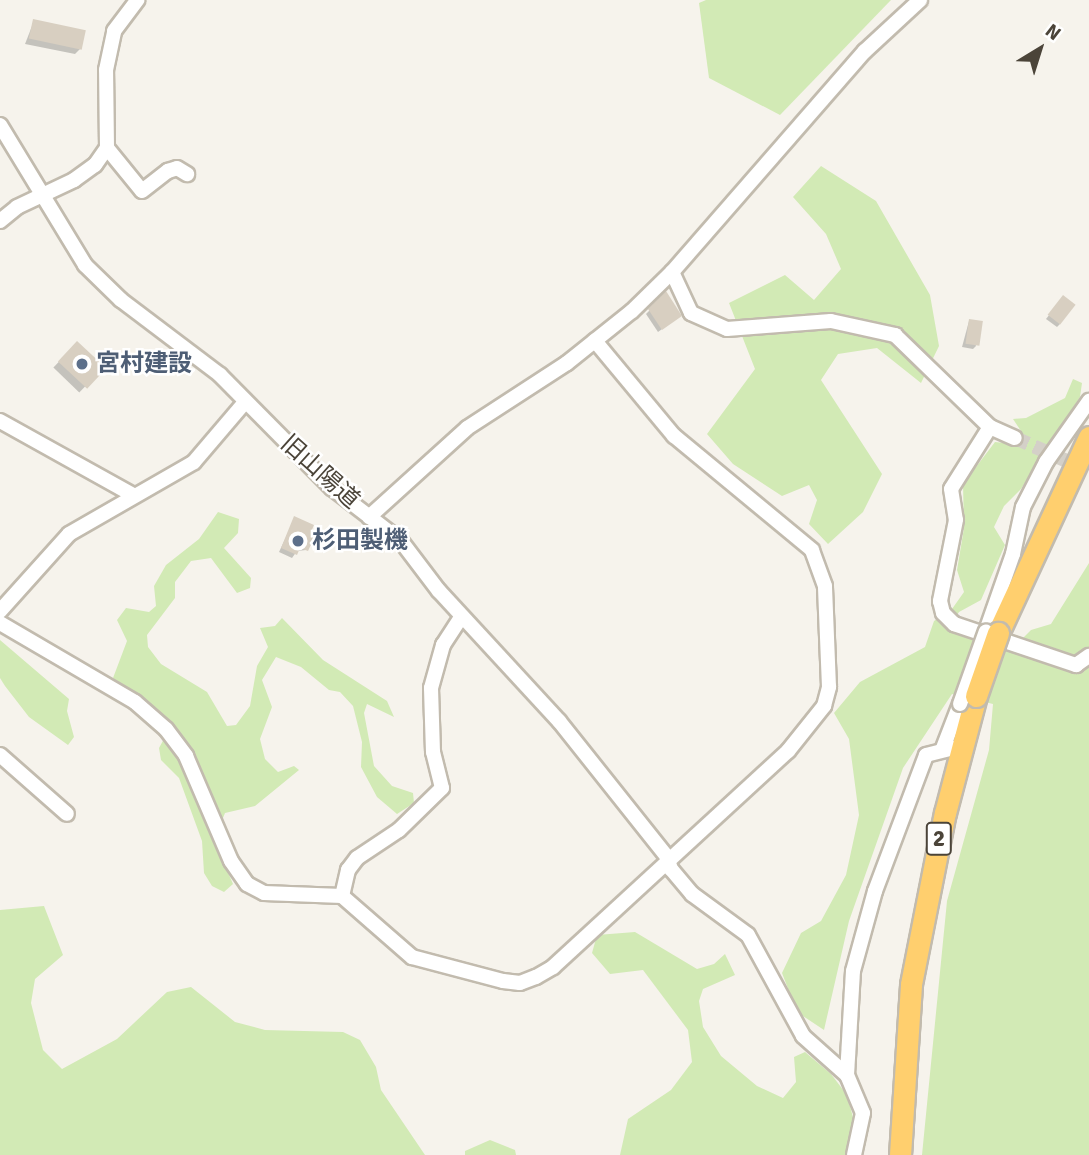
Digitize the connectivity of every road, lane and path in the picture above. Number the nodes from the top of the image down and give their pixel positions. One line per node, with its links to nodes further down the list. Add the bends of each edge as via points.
1 (137, 0): 4 (street, via 114,31 106,70)
2 (920, 0): 8 (street, via 865,51)
3 (0, 125): 6 (street, 旧山陽道)
4 (107, 148): 5 (street, via 142,191 168,171 177,168); 6 (street, via 95,165 74,180)
5 (187, 174)
6 (41, 195): 7 (street); 11 (street, 旧山陽道, via 85,264)
7 (0, 221)
8 (672, 272): 9 (street); 13 (street, via 691,313 727,329 831,321 895,335)
9 (595, 341): 17 (street, via 467,428); 26 (street, via 674,436 801,537 819,561 825,586 830,652 824,706 788,751)
10 (1089, 401): 21 (street, via 1045,462 1023,507)
11 (245, 402): 16 (street, via 194,462 173,478); 17 (street, 旧山陽道, via 332,488)
12 (0, 421): 16 (street)
13 (990, 428): 15 (street); 22 (street, via 951,489 956,520 940,601 943,613 954,624 1076,664)
14 (1089, 437): 21 (highway, 2)
15 (1015, 438)
16 (133, 495): 18 (street, via 69,534)
17 (369, 517): 19 (street, 旧山陽道, via 401,541)
18 (0, 611)
19 (461, 617): 26 (street, 旧山陽道, via 559,721); 27 (street, via 443,645 431,688 433,752 442,788 399,830 357,858 345,877)
20 (0, 623): 27 (street, via 135,702 166,729 186,756 231,861 247,884 264,893)
21 (992, 632): 23 (highway, 2, bridge)
22 (1089, 656)
23 (952, 747): 28 (street, via 926,755 875,891 853,971 846,1029); 30 (highway, 2, via 911,984)
24 (0, 755): 25 (street)
25 (67, 814)
26 (667, 857): 27 (street, via 553,967 520,983 412,957); 28 (street, 旧山陽道, via 692,894 748,935 765,974 803,1036)
27 (342, 896)
28 (847, 1075): 29 (street, via 863,1112)
29 (854, 1155)
30 (900, 1155)

